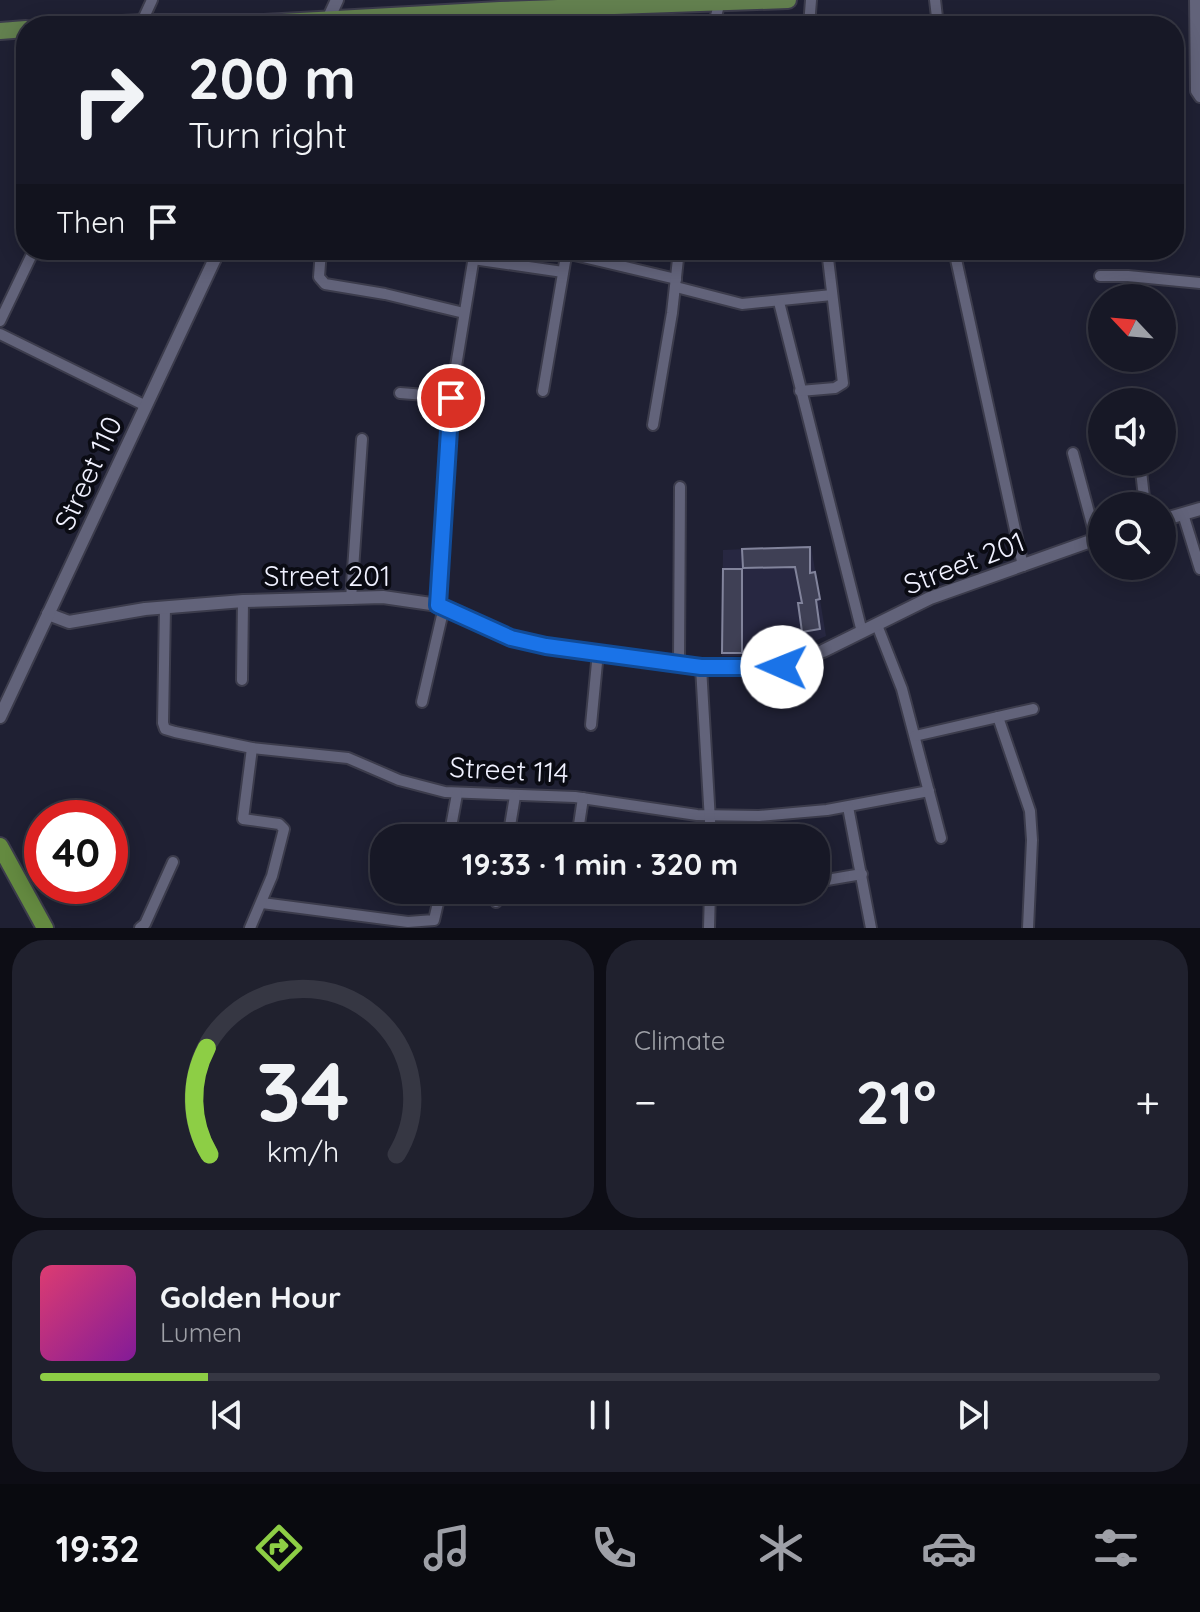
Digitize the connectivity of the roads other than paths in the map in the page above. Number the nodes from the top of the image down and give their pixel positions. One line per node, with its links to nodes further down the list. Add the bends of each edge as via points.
1 (788, 0): 3 (main road)
2 (1195, 0): 6 (street)
3 (720, 2): 4 (main road); 5 (street)
4 (527, 16)
5 (716, 16)
6 (1200, 97)
7 (29, 260): 24 (street)
8 (214, 260): 30 (street, Street 110)
9 (320, 260): 23 (street, via 319,277 325,284)
10 (473, 260): 23 (street)
11 (504, 260): 17 (street)
12 (565, 260): 17 (street)
13 (595, 260): 19 (street)
14 (678, 260): 19 (street)
15 (828, 260): 21 (street)
16 (956, 260): 40 (street)
17 (563, 272): 26 (street)
18 (1100, 276): 20 (street)
19 (676, 283): 22 (street, via 742,304); 31 (street)
20 (1200, 283)
21 (832, 295): 22 (street); 27 (street, via 843,383)
22 (779, 302): 27 (street)
23 (464, 313): 29 (street)
24 (0, 321)
25 (0, 334): 30 (street)
26 (543, 391)
27 (800, 391): 48 (street)
28 (400, 393): 29 (street)
29 (451, 397): 44 (street)
30 (146, 406): 46 (street, Street 110)
31 (653, 425)
32 (362, 439): 42 (street)
33 (1073, 453): 35 (street)
34 (680, 487): 50 (street)
35 (1088, 502)
36 (1200, 509): 37 (street)
37 (1183, 514): 38 (street); 41 (street)
38 (1176, 516)
39 (1088, 542): 40 (street, Street 201)
40 (1023, 566): 47 (street, Street 201, via 930,598)
41 (1200, 569)
42 (351, 599): 43 (street, Street 201); 44 (street, Street 201, via 383,597)
43 (243, 601): 45 (street, Street 201); 52 (street)
44 (441, 606): 49 (street, Street 201, via 511,638); 53 (street)
45 (165, 607): 46 (street, Street 201, via 69,622); 59 (street, Street 114, via 165,729)
46 (48, 614): 55 (street, Street 110)
47 (877, 625): 48 (street, Street 201); 58 (street)
48 (862, 632): 51 (street, Street 201, via 782,667)
49 (598, 652): 50 (street, Street 201); 57 (street)
50 (679, 663): 51 (street, Street 201)
51 (701, 667): 65 (street)
52 (242, 680)
53 (422, 702)
54 (1033, 709): 56 (street)
55 (0, 717)
56 (998, 717): 58 (street); 84 (street, via 1030,811)
57 (591, 725)
58 (915, 736): 60 (street)
59 (252, 748): 61 (street, Street 114, via 348,758 399,780); 75 (street, via 243,819 284,829)
60 (929, 791): 64 (street, Street 114); 70 (street)
61 (457, 794): 62 (street, Street 114); 66 (street)
62 (515, 796): 63 (street, Street 114); 67 (street)
63 (583, 798): 65 (street, Street 114); 68 (street)
64 (848, 807): 65 (street, Street 114); 73 (street)
65 (710, 815): 69 (street)
66 (452, 824)
67 (510, 824)
68 (579, 824)
69 (710, 824)
70 (941, 838)
71 (0, 846): 79 (highway)
72 (173, 862): 80 (street)
73 (862, 874): 74 (street); 83 (street)
74 (830, 879)
75 (262, 903): 78 (street); 81 (street)
76 (438, 904): 78 (street, via 434,920)
77 (710, 904): 82 (street)
78 (407, 925)
79 (45, 928)
80 (140, 928)
81 (250, 928)
82 (709, 928)
83 (871, 928)
84 (1028, 928)

